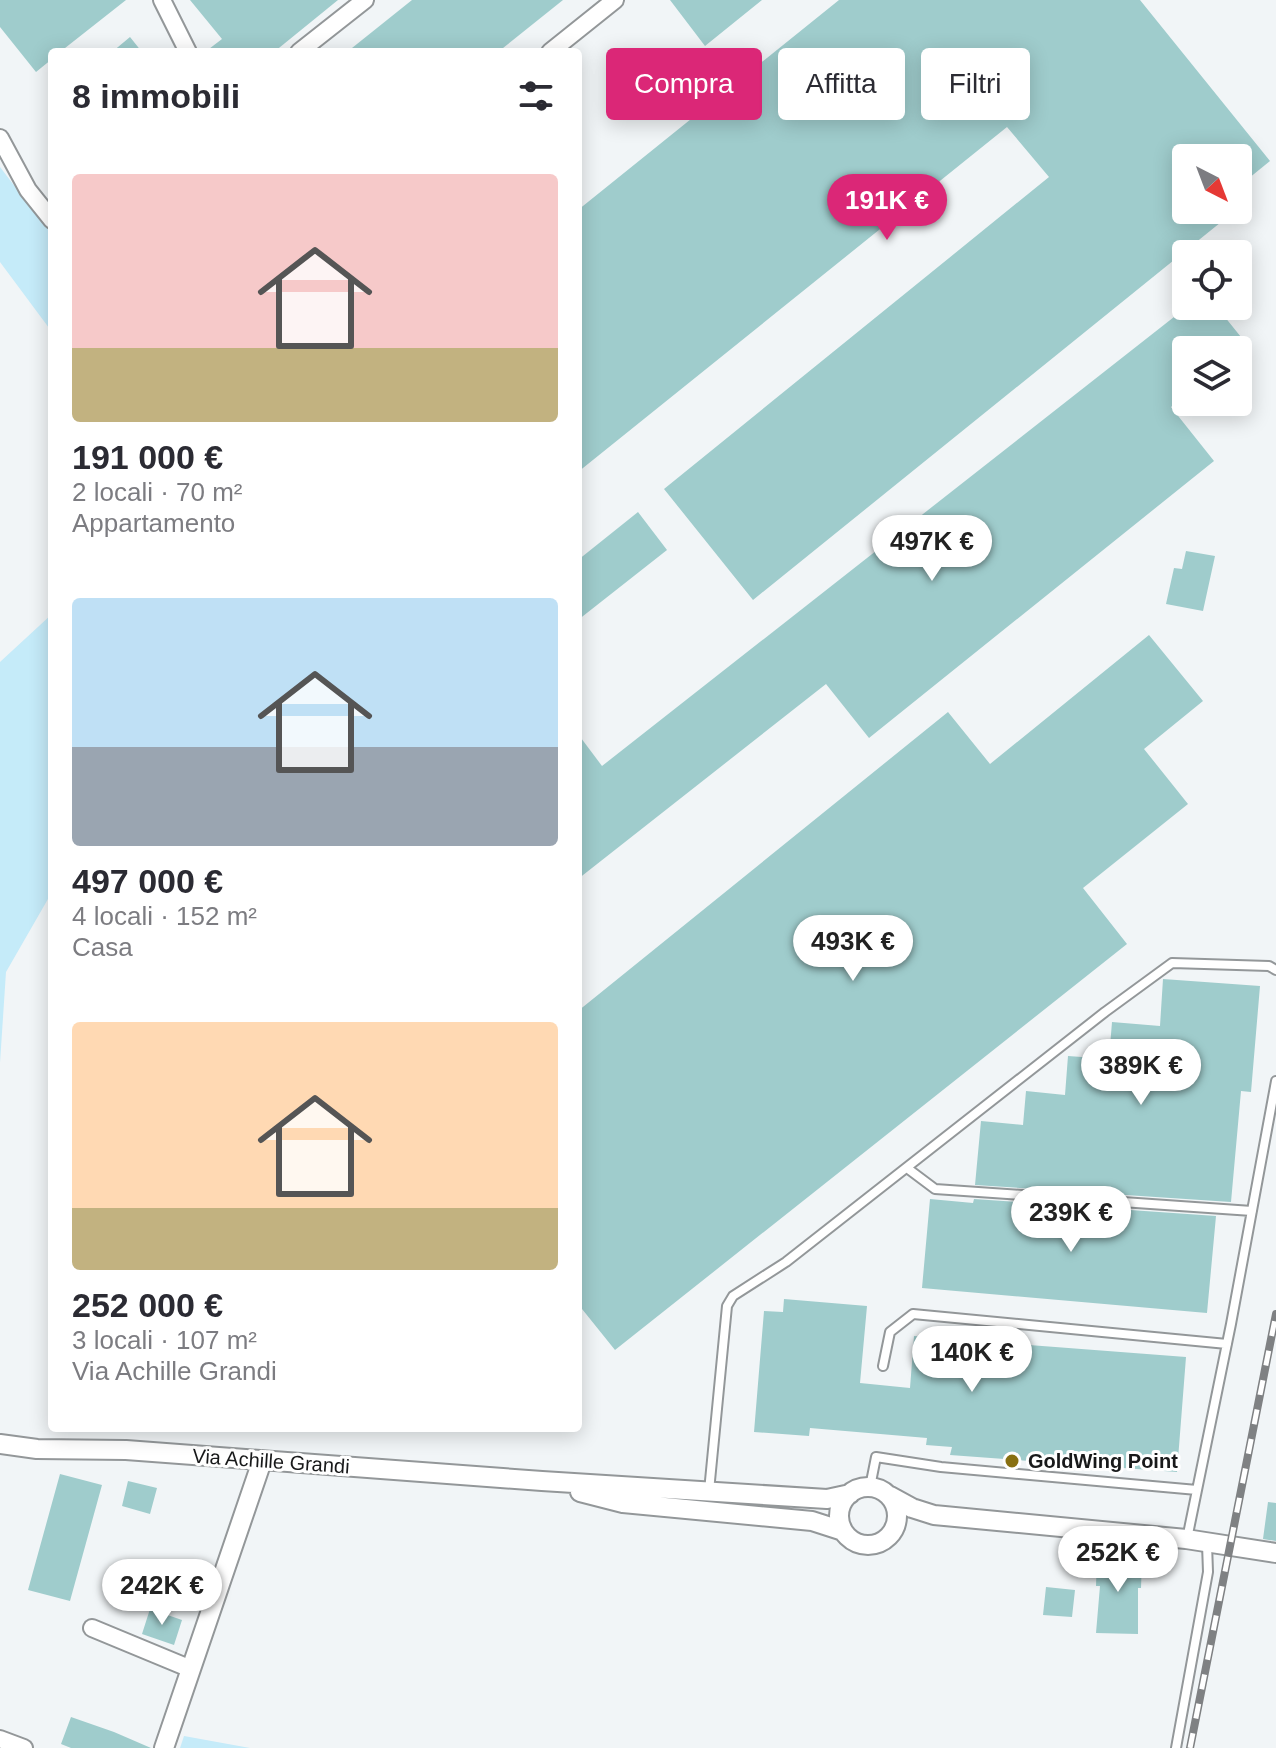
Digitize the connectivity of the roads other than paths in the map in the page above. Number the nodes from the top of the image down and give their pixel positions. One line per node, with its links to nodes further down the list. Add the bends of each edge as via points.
1 (162, 0): 4 (street)
2 (365, 0): 5 (street)
3 (615, 0): 6 (street)
4 (186, 48)
5 (304, 48)
6 (555, 48)
7 (0, 138): 8 (street)
8 (48, 215)
9 (1276, 970): 11 (lane, via 1172,963)
10 (1276, 1081): 12 (lane)
11 (907, 1168): 12 (lane, via 935,1189); 20 (lane, via 786,1262 733,1296 727,1306)
12 (1252, 1211): 13 (lane)
13 (1227, 1344): 14 (lane, via 913,1314 890,1332); 19 (lane)
14 (883, 1366)
15 (0, 1444): 16 (street, Via Achille Grandi)
16 (262, 1461): 17 (street, Via Achille Grandi); 30 (street)
17 (542, 1481): 20 (street, Via Achille Grandi); 24 (street, Via Achille Grandi, via 623,1503 812,1521)
18 (870, 1487): 19 (lane, via 876,1457); 21 (street, Via Achille Grandi); 22 (street, Via Achille Grandi)
19 (1197, 1490): 26 (lane)
20 (709, 1492): 21 (street, Via Achille Grandi, via 827,1499)
21 (850, 1494): 24 (street, via 840,1510)
22 (890, 1496): 23 (street, Via Achille Grandi); 25 (street, via 897,1511)
23 (934, 1515): 25 (street, Via Achille Grandi); 26 (street, Via Achille Grandi)
24 (843, 1531): 25 (street, Via Achille Grandi, via 869,1546)
25 (893, 1533)
26 (1186, 1539): 27 (street, Via Achille Grandi)
27 (1207, 1544): 28 (street, Via Achille Grandi); 34 (lane, via 1208,1572)
28 (1276, 1553)
29 (92, 1628): 30 (street)
30 (191, 1669): 33 (street)
31 (0, 1739): 32 (street)
32 (24, 1748)
33 (164, 1748)
34 (1176, 1748)

